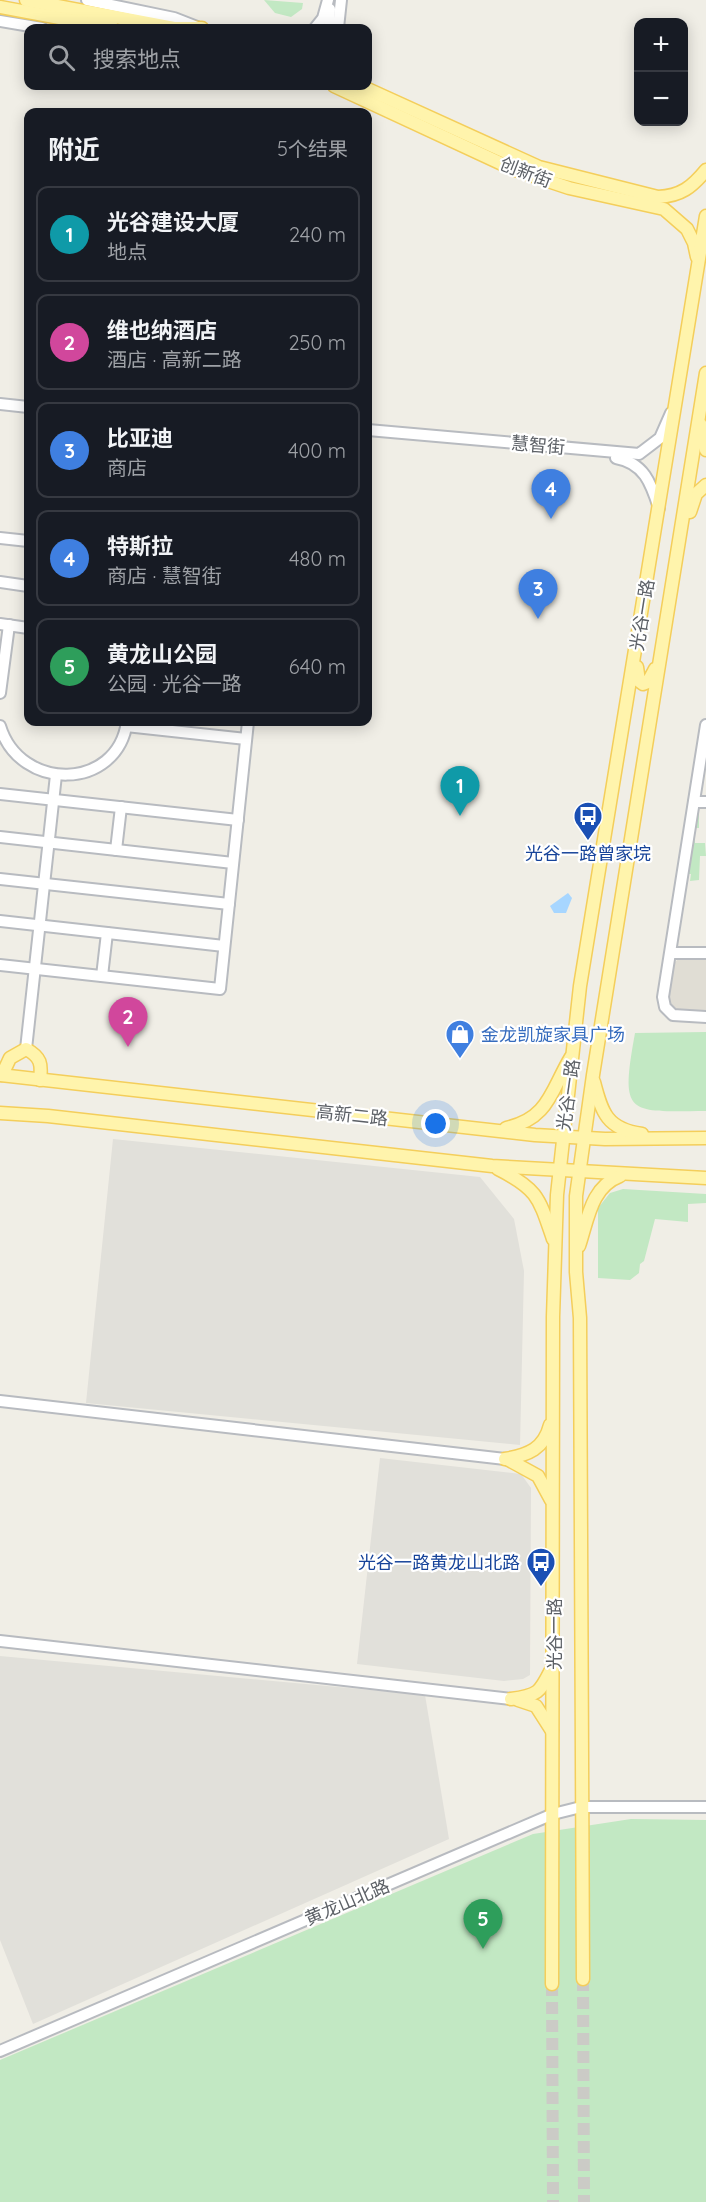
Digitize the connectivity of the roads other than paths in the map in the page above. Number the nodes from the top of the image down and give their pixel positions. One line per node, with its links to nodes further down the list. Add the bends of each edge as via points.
1 (26, 0): 8 (main road)
2 (87, 0): 9 (street)
3 (329, 0): 10 (street); 11 (street)
4 (341, 0): 12 (street)
5 (0, 7): 7 (main road)
6 (0, 21): 13 (street)
7 (91, 24)
8 (153, 24)
9 (190, 24)
10 (318, 24)
11 (329, 24)
12 (338, 24)
13 (24, 25)
14 (343, 90): 18 (main road, 创新街, via 515,170 569,188 664,209 687,229)
15 (370, 90): 16 (main road, 创新街, via 539,167 582,180 669,197 690,188)
16 (706, 170)
17 (706, 216): 18 (main road, 光谷一路)
18 (699, 264): 20 (main road, 光谷一路)
19 (706, 373): 25 (main road, 光谷一路)
20 (676, 398): 26 (street, 慧智街, via 660,438 639,454); 30 (main road, 光谷一路)
21 (0, 399): 22 (street)
22 (24, 401)
23 (0, 404): 24 (street)
24 (24, 407)
25 (699, 415): 28 (main road); 31 (main road, 光谷一路)
26 (372, 430)
27 (372, 436): 30 (street, 慧智街, via 620,459 646,475)
28 (706, 450)
29 (706, 485): 31 (main road, via 696,494)
30 (659, 509): 38 (main road, 光谷一路)
31 (681, 536): 39 (main road, 光谷一路)
32 (0, 538): 33 (street)
33 (24, 541)
34 (0, 582): 35 (street)
35 (24, 585)
36 (4, 625): 37 (street); 40 (street)
37 (24, 628)
38 (637, 645): 39 (main road, via 639,681 643,684 654,672); 73 (main road, 光谷一路, via 580,986)
39 (662, 648): 75 (main road, 光谷一路)
40 (2, 666): 41 (street)
41 (0, 693)
42 (706, 725): 51 (street)
43 (0, 726): 48 (street, via 24,763)
44 (125, 726): 48 (street, via 118,746 98,764 75,774)
45 (142, 726): 47 (street)
46 (248, 726): 47 (street)
47 (246, 739): 54 (street)
48 (56, 775): 50 (street)
49 (0, 794): 50 (street)
50 (54, 800): 53 (street); 56 (street)
51 (694, 802): 52 (street); 67 (street)
52 (706, 802)
53 (122, 807): 54 (street); 57 (street)
54 (238, 820): 58 (street)
55 (0, 837): 56 (street)
56 (49, 843): 57 (street); 60 (street)
57 (117, 850): 58 (street)
58 (233, 863): 61 (street)
59 (0, 879): 60 (street)
60 (44, 884): 61 (street); 63 (street)
61 (229, 904): 65 (street)
62 (0, 921): 63 (street)
63 (40, 926): 64 (street); 69 (street)
64 (107, 933): 65 (street); 70 (street)
65 (224, 946): 70 (street, via 220,988)
66 (706, 952): 67 (street)
67 (671, 953): 71 (street, via 663,997 665,1007 673,1015)
68 (0, 965): 69 (street)
69 (35, 968): 70 (street); 72 (street)
70 (102, 976)
71 (706, 1017)
72 (26, 1049): 74 (main road, via 10,1058); 76 (main road, via 41,1062)
73 (574, 1051): 78 (main road, via 544,1108 519,1125); 79 (main road, 光谷一路)
74 (1, 1075): 76 (main road, 高新二路)
75 (593, 1075): 80 (main road, 光谷一路); 82 (main road, via 601,1109 612,1123 628,1132)
76 (40, 1080): 78 (main road, 高新二路)
77 (0, 1113): 83 (main road, 高新二路)
78 (496, 1130): 79 (main road, 高新二路)
79 (562, 1136): 80 (main road, 高新二路); 84 (main road, 光谷一路)
80 (584, 1138): 82 (main road, 高新二路); 85 (main road, 光谷一路)
81 (706, 1138): 82 (main road, 高新二路)
82 (682, 1140)
83 (492, 1166): 84 (main road, 高新二路); 88 (main road, via 530,1187 543,1209)
84 (559, 1170): 85 (main road, 高新二路); 88 (main road, 光谷一路)
85 (579, 1172): 86 (main road, 高新二路); 89 (main road, 光谷一路)
86 (627, 1174): 87 (main road, 高新二路); 89 (main road, via 601,1187)
87 (706, 1178)
88 (555, 1244): 91 (main road, 光谷一路)
89 (576, 1258): 98 (main road, 光谷一路, via 580,1317)
90 (0, 1401): 92 (street)
91 (554, 1412): 92 (main road, via 548,1434 539,1447 527,1455); 93 (main road, 光谷一路)
92 (506, 1459): 93 (main road, via 538,1476)
93 (553, 1505): 95 (main road, 光谷一路)
94 (0, 1641): 96 (street)
95 (555, 1664): 96 (main road, via 540,1691); 97 (main road, 光谷一路)
96 (511, 1698): 97 (main road, via 536,1706)
97 (554, 1736): 100 (main road, 光谷一路)
98 (581, 1807): 99 (street, 黄龙山北路); 100 (street, 黄龙山北路); 101 (main road, 光谷一路)
99 (706, 1807)
100 (553, 1814): 102 (main road, 光谷一路); 103 (street, 黄龙山北路)
101 (584, 1979)
102 (552, 1984)
103 (0, 2051)

